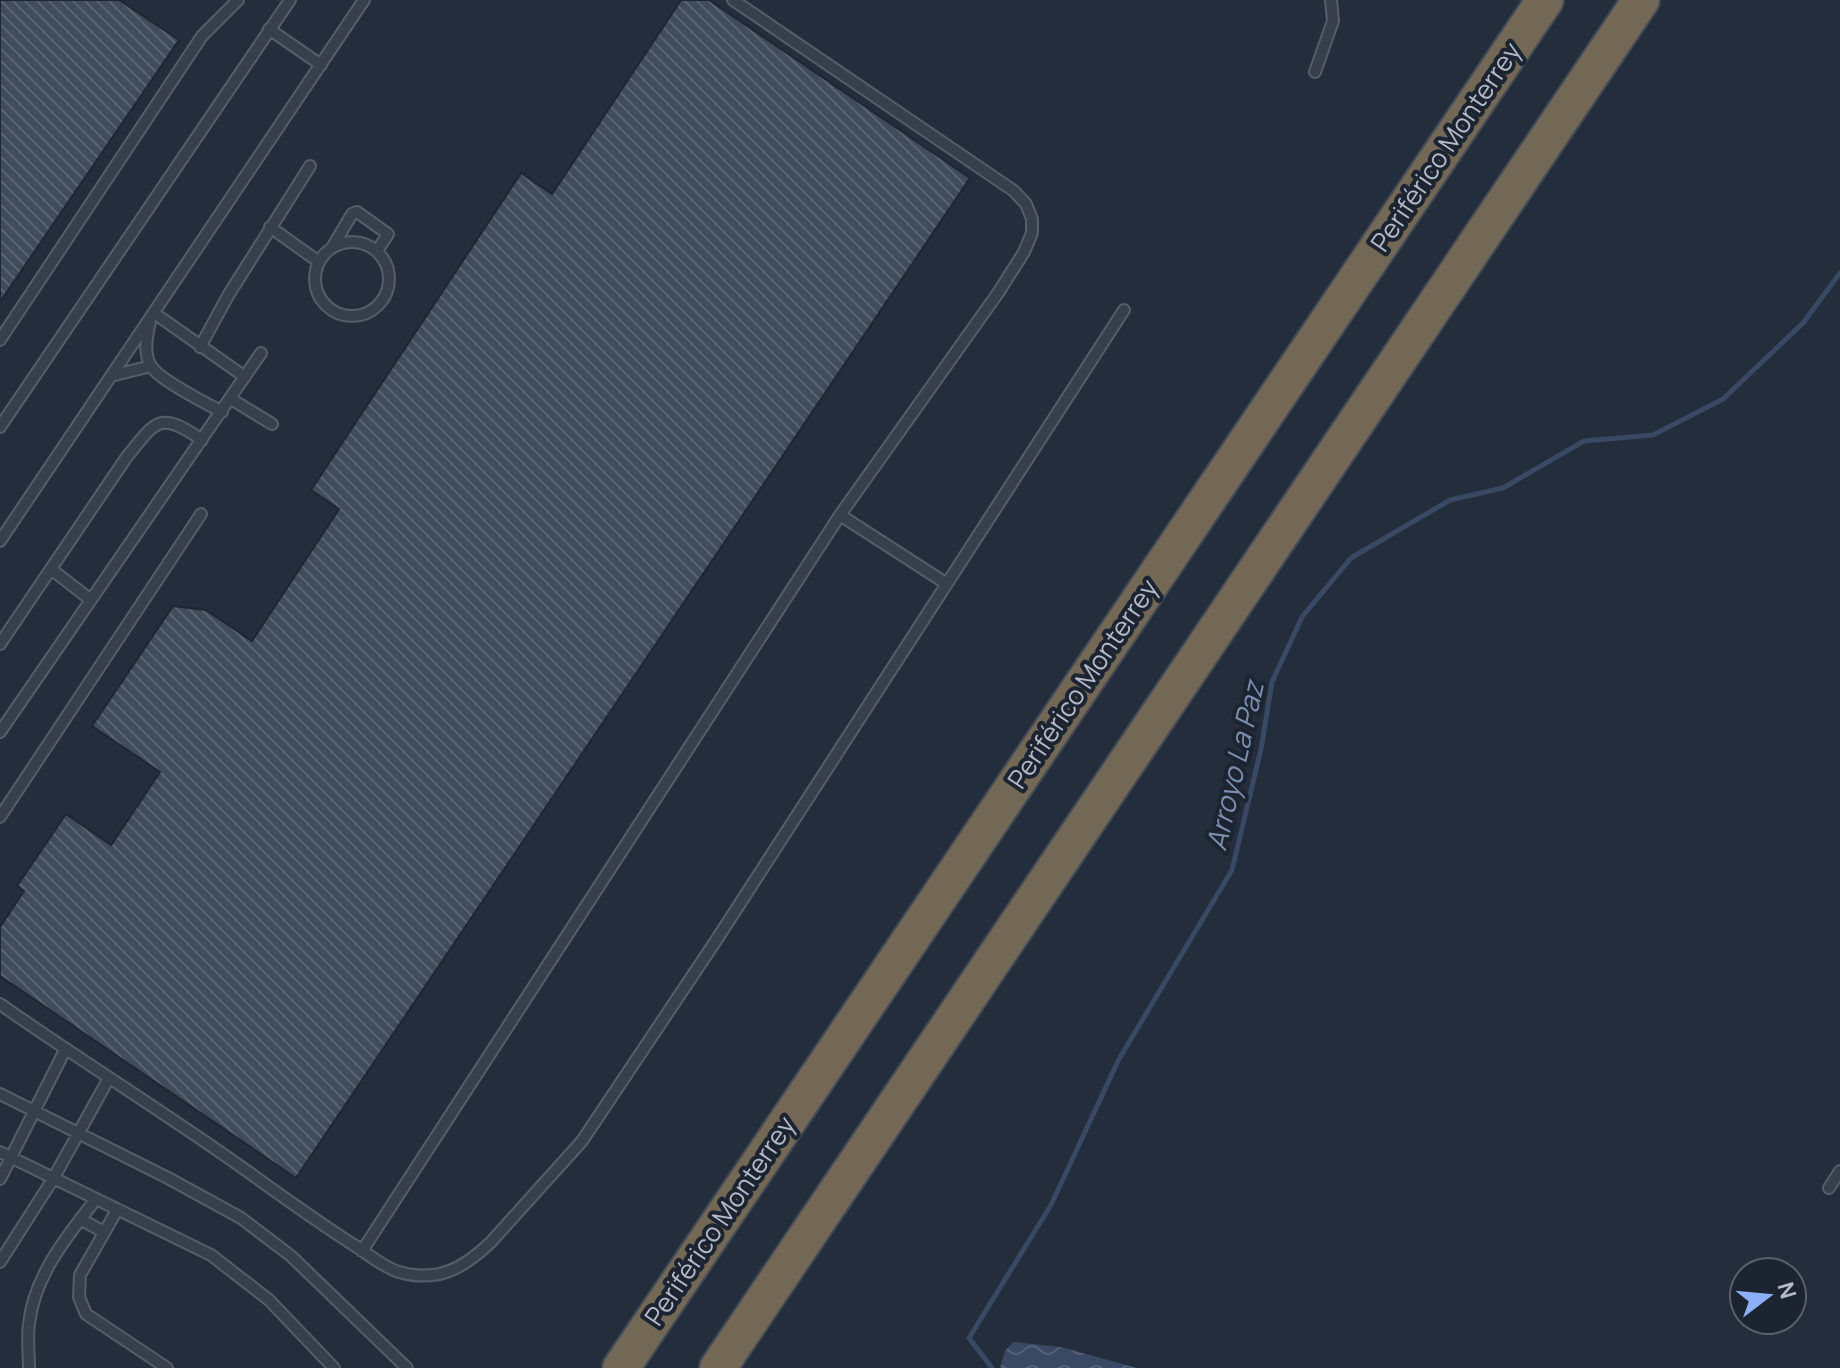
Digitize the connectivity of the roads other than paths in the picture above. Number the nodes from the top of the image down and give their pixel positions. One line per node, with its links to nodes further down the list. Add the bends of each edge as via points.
1 (238, 0): 18 (lane, via 202,36)
2 (290, 0): 8 (lane)
3 (364, 0): 9 (lane)
4 (733, 0): 30 (lane, via 1004,184 1026,204 1032,219 1024,252 998,293)
5 (1331, 0): 10 (lane, via 1333,21)
6 (1545, 0): 56 (highway, Periférico Monterrey)
7 (1641, 0): 62 (highway)
8 (269, 29): 9 (lane); 27 (lane)
9 (321, 65): 17 (lane)
10 (1315, 72)
11 (310, 166): 12 (lane)
12 (270, 227): 15 (lane); 19 (lane)
13 (332, 247): 14 (lane, via 351,242); 14 (lane, via 357,212 388,234); 15 (lane)
14 (377, 251): 15 (lane, via 389,276 385,295 373,309 355,316 337,313 321,301 315,282)
15 (319, 262)
16 (1124, 310): 33 (lane)
17 (152, 316): 19 (lane); 21 (lane, via 146,342); 22 (lane)
18 (0, 340)
19 (200, 347): 23 (lane)
20 (261, 353): 23 (lane)
21 (151, 366): 22 (lane); 25 (lane)
22 (111, 376): 31 (lane)
23 (245, 377): 24 (lane)
24 (231, 399): 25 (lane); 26 (lane)
25 (222, 412): 28 (lane)
26 (272, 424)
27 (0, 427)
28 (202, 440): 32 (lane, via 169,421 148,431); 34 (lane)
29 (201, 514): 37 (lane)
30 (840, 515): 33 (lane); 54 (lane)
31 (0, 541)
32 (51, 569): 34 (lane); 35 (lane)
33 (947, 584): 54 (lane, via 582,1141 491,1242 453,1271 424,1276 396,1271)
34 (91, 600): 36 (lane)
35 (0, 644)
36 (0, 732)
37 (0, 817)
38 (0, 1004): 39 (lane)
39 (65, 1050): 40 (lane); 42 (lane)
40 (109, 1078): 43 (lane); 54 (lane)
41 (0, 1094): 42 (lane)
42 (34, 1112): 43 (lane); 45 (lane)
43 (77, 1134): 48 (lane); 60 (lane, via 252,1225)
44 (0, 1152): 45 (lane)
45 (11, 1157): 47 (lane); 48 (lane)
46 (1840, 1171): 49 (lane)
47 (0, 1179)
48 (53, 1179): 50 (lane); 55 (lane)
49 (1829, 1188)
50 (96, 1199): 51 (lane); 52 (lane)
51 (117, 1210): 53 (lane); 59 (lane, via 211,1255 269,1300)
52 (80, 1219): 53 (lane); 57 (lane, via 39,1283 29,1325)
53 (104, 1232): 58 (lane, via 80,1275 79,1297 86,1314)
54 (362, 1251)
55 (0, 1262)
56 (630, 1354): 61 (lane)
57 (29, 1368)
58 (167, 1368)
59 (334, 1368)
60 (407, 1368)
61 (612, 1368)
62 (718, 1368)

